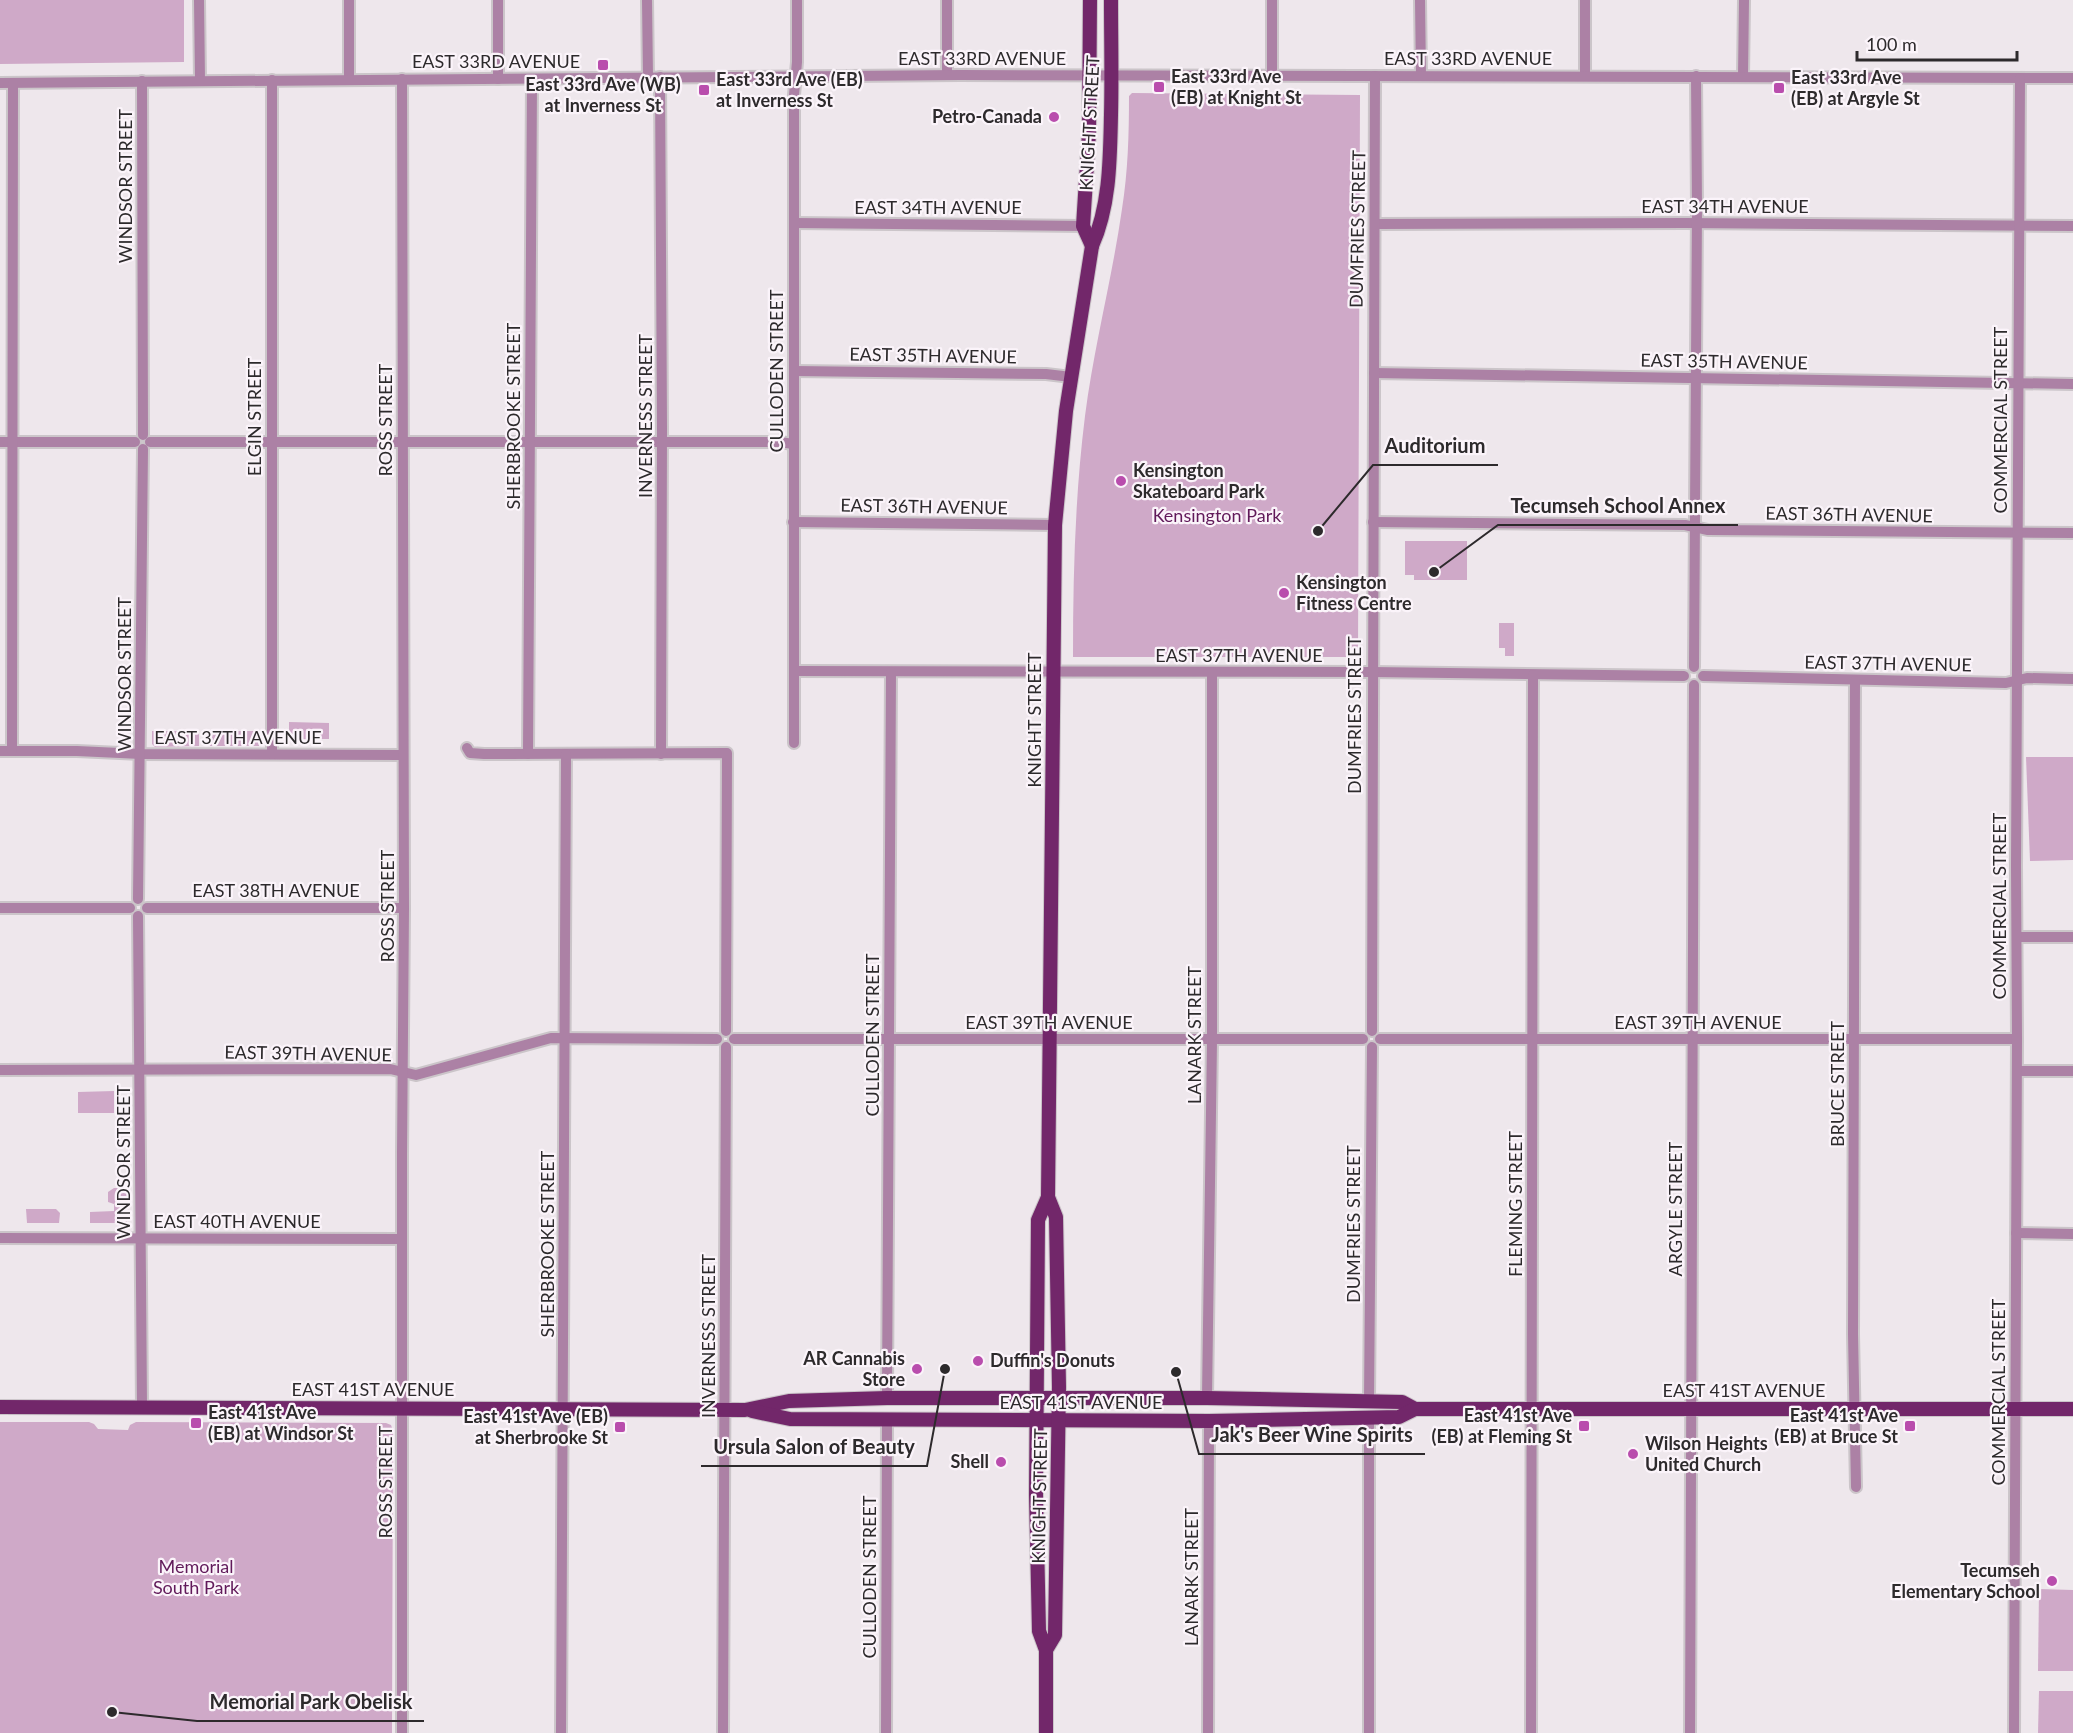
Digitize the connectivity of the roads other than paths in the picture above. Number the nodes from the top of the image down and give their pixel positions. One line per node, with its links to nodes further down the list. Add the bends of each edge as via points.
1 (199, 0): 31 (street)
2 (349, 0): 27 (street)
3 (498, 0): 29 (street)
4 (647, 0): 22 (street)
5 (797, 0): 16 (street, CULLODEN STREET)
6 (947, 0): 13 (street)
7 (1090, 0): 14 (main road, KNIGHT STREET)
8 (1111, 0): 15 (main road, KNIGHT STREET)
9 (1272, 0): 17 (street)
10 (1420, 0): 19 (street)
11 (1585, 0): 20 (street)
12 (1744, 0): 24 (street)
13 (947, 75): 14 (street, EAST 33RD AVENUE); 16 (street, EAST 33RD AVENUE)
14 (1090, 75): 15 (street, EAST 33RD AVENUE); 40 (main road, KNIGHT STREET)
15 (1112, 75): 17 (street, EAST 33RD AVENUE); 42 (main road, KNIGHT STREET, via 1108,173 1100,228)
16 (795, 76): 23 (street, EAST 33RD AVENUE); 36 (street, CULLODEN STREET)
17 (1272, 76): 18 (street, EAST 33RD AVENUE)
18 (1375, 76): 19 (street, EAST 33RD AVENUE); 38 (street, DUMFRIES STREET)
19 (1420, 76): 20 (street, EAST 33RD AVENUE)
20 (1585, 76): 21 (street, EAST 33RD AVENUE)
21 (1696, 76): 24 (street, EAST 33RD AVENUE); 37 (street)
22 (648, 77): 23 (street, EAST 33RD AVENUE); 30 (street, EAST 33RD AVENUE)
23 (660, 77): 55 (street, INVERNESS STREET)
24 (1743, 77): 25 (street, EAST 33RD AVENUE)
25 (2020, 78): 26 (street, EAST 33RD AVENUE); 39 (street, COMMERCIAL STREET)
26 (2073, 78)
27 (349, 79): 28 (street, EAST 33RD AVENUE); 32 (street, EAST 33RD AVENUE)
28 (402, 79): 29 (street, EAST 33RD AVENUE); 53 (street, ROSS STREET)
29 (498, 79): 30 (street, EAST 33RD AVENUE)
30 (532, 79): 54 (street, SHERBROOKE STREET)
31 (201, 80): 32 (street, EAST 33RD AVENUE); 33 (street, EAST 33RD AVENUE)
32 (272, 80): 52 (street, ELGIN STREET)
33 (142, 81): 35 (street, EAST 33RD AVENUE); 51 (street, WINDSOR STREET)
34 (0, 83): 35 (street, EAST 33RD AVENUE)
35 (13, 83): 50 (street)
36 (794, 223): 40 (street, EAST 34TH AVENUE); 43 (street, CULLODEN STREET)
37 (1697, 223): 38 (street, EAST 34TH AVENUE); 39 (street, EAST 34TH AVENUE); 46 (street)
38 (1376, 224): 44 (street, DUMFRIES STREET)
39 (2019, 225): 41 (street, EAST 34TH AVENUE); 47 (street, COMMERCIAL STREET)
40 (1083, 226): 42 (main road, KNIGHT STREET)
41 (2073, 226)
42 (1092, 246): 45 (main road, KNIGHT STREET)
43 (794, 371): 45 (street, EAST 35TH AVENUE); 56 (street, CULLODEN STREET)
44 (1374, 373): 46 (street, EAST 35TH AVENUE); 58 (street, DUMFRIES STREET)
45 (1071, 377): 59 (main road, KNIGHT STREET)
46 (1696, 378): 47 (street, EAST 35TH AVENUE); 60 (street)
47 (2019, 383): 48 (street, EAST 35TH AVENUE); 61 (street, COMMERCIAL STREET)
48 (2073, 384)
49 (0, 442): 50 (street)
50 (13, 442): 51 (street); 78 (street)
51 (143, 442): 52 (street); 79 (street, WINDSOR STREET)
52 (272, 443): 53 (street); 80 (street, ELGIN STREET)
53 (402, 443): 54 (street); 84 (street, ROSS STREET)
54 (530, 443): 55 (street); 81 (street, SHERBROOKE STREET)
55 (662, 443): 56 (street); 83 (street, INVERNESS STREET)
56 (793, 444): 57 (street, CULLODEN STREET)
57 (794, 522): 59 (street, EAST 36TH AVENUE); 64 (street, CULLODEN STREET)
58 (1373, 522): 60 (street, EAST 36TH AVENUE); 68 (street, DUMFRIES STREET)
59 (1055, 525): 66 (main road, KNIGHT STREET)
60 (1695, 527): 61 (street, EAST 36TH AVENUE); 63 (street)
61 (2017, 533): 62 (street, EAST 36TH AVENUE); 74 (street, COMMERCIAL STREET)
62 (2073, 533)
63 (1694, 667): 70 (street); 71 (street)
64 (794, 671): 65 (street, EAST 37TH AVENUE); 76 (street, CULLODEN STREET)
65 (891, 672): 66 (street, EAST 37TH AVENUE); 99 (street, CULLODEN STREET)
66 (1053, 672): 67 (street, EAST 37TH AVENUE); 100 (main road, KNIGHT STREET)
67 (1212, 672): 68 (street, EAST 37TH AVENUE); 101 (street, LANARK STREET)
68 (1372, 672): 69 (street, EAST 37TH AVENUE); 94 (street, DUMFRIES STREET)
69 (1533, 675): 70 (street, EAST 37TH AVENUE); 95 (street, FLEMING STREET)
70 (1684, 676): 75 (street, via 1688,684)
71 (1703, 676): 73 (street, EAST 37TH AVENUE); 75 (street)
72 (2073, 678): 74 (street, EAST 37TH AVENUE)
73 (1855, 681): 74 (street, EAST 37TH AVENUE); 97 (street, BRUCE STREET)
74 (2017, 681): 90 (street, COMMERCIAL STREET)
75 (1694, 685): 96 (street, ARGYLE STREET)
76 (794, 743)
77 (467, 748): 81 (street, via 470,753)
78 (6, 751): 79 (street, EAST 37TH AVENUE)
79 (141, 754): 80 (street, EAST 37TH AVENUE); 85 (street, WINDSOR STREET)
80 (272, 754): 84 (street, EAST 37TH AVENUE)
81 (528, 754): 82 (street)
82 (566, 754): 83 (street); 92 (street, SHERBROOKE STREET)
83 (661, 754): 93 (street, INVERNESS STREET, via 727,753)
84 (403, 755): 88 (street, ROSS STREET)
85 (138, 899): 87 (street); 89 (street, via 132,903)
86 (0, 908): 89 (street)
87 (147, 908): 88 (street, EAST 38TH AVENUE); 89 (street, via 145,913)
88 (404, 908): 106 (street, ROSS STREET)
89 (134, 912): 102 (street, WINDSOR STREET)
90 (2017, 937): 91 (street); 98 (street, COMMERCIAL STREET)
91 (2073, 937)
92 (564, 1037): 93 (street, EAST 39TH AVENUE, via 717,1039 720,1033); 106 (street, EAST 39TH AVENUE, via 416,1076); 121 (street, SHERBROOKE STREET)
93 (729, 1039): 99 (street, EAST 39TH AVENUE); 122 (street, INVERNESS STREET)
94 (1372, 1039): 95 (street, EAST 39TH AVENUE); 101 (street, EAST 39TH AVENUE); 117 (street, DUMFRIES STREET)
95 (1532, 1039): 96 (street, EAST 39TH AVENUE); 124 (street, FLEMING STREET)
96 (1693, 1039): 97 (street, EAST 39TH AVENUE); 125 (street, ARGYLE STREET)
97 (1855, 1039): 98 (street, EAST 39TH AVENUE); 126 (street, BRUCE STREET)
98 (2017, 1039): 104 (street, COMMERCIAL STREET)
99 (889, 1040): 100 (street, EAST 39TH AVENUE); 113 (street, CULLODEN STREET)
100 (1050, 1040): 101 (street, EAST 39TH AVENUE); 107 (main road, KNIGHT STREET)
101 (1212, 1040): 116 (street, LANARK STREET)
102 (140, 1069): 103 (street, EAST 39TH AVENUE); 106 (street, EAST 39TH AVENUE); 111 (street, WINDSOR STREET)
103 (0, 1070)
104 (2017, 1071): 105 (street); 108 (street, COMMERCIAL STREET)
105 (2073, 1071)
106 (403, 1072): 112 (street, ROSS STREET)
107 (1048, 1197): 114 (main road, KNIGHT STREET, via 1038,1220); 115 (main road, KNIGHT STREET, via 1056,1217)
108 (2016, 1233): 109 (street); 127 (street, COMMERCIAL STREET)
109 (2073, 1234)
110 (0, 1238): 111 (street, EAST 40TH AVENUE)
111 (141, 1238): 112 (street, EAST 40TH AVENUE); 119 (street, WINDSOR STREET)
112 (402, 1239): 120 (street, ROSS STREET)
113 (887, 1398): 114 (main road, EAST 41ST AVENUE); 129 (main road, EAST 41ST AVENUE, via 789,1401)
114 (1037, 1398): 115 (main road, EAST 41ST AVENUE); 132 (main road, KNIGHT STREET)
115 (1059, 1398): 116 (main road, EAST 41ST AVENUE); 133 (main road, KNIGHT STREET)
116 (1208, 1398): 117 (main road, EAST 41ST AVENUE)
117 (1369, 1401): 123 (main road, EAST 41ST AVENUE, via 1402,1402)
118 (0, 1407): 119 (main road, EAST 41ST AVENUE)
119 (142, 1407): 120 (main road, EAST 41ST AVENUE)
120 (402, 1408): 121 (main road, EAST 41ST AVENUE); 137 (street, ROSS STREET)
121 (564, 1409): 122 (main road, EAST 41ST AVENUE); 138 (street, SHERBROOKE STREET)
122 (725, 1409): 129 (main road, EAST 41ST AVENUE); 139 (street, INVERNESS STREET)
123 (1415, 1409): 124 (main road, EAST 41ST AVENUE); 130 (main road, EAST 41ST AVENUE, via 1399,1417)
124 (1531, 1409): 125 (main road, EAST 41ST AVENUE); 144 (street, FLEMING STREET)
125 (1692, 1409): 126 (main road, EAST 41ST AVENUE); 145 (street, ARGYLE STREET)
126 (1854, 1409): 127 (main road, EAST 41ST AVENUE); 135 (street, BRUCE STREET)
127 (2016, 1409): 128 (main road, EAST 41ST AVENUE); 146 (street, COMMERCIAL STREET)
128 (2073, 1409)
129 (745, 1410): 131 (main road, EAST 41ST AVENUE, via 790,1419)
130 (1369, 1418): 134 (main road, EAST 41ST AVENUE); 143 (street)
131 (887, 1421): 132 (main road, EAST 41ST AVENUE); 140 (street, CULLODEN STREET)
132 (1037, 1421): 133 (main road, EAST 41ST AVENUE); 136 (main road, KNIGHT STREET, via 1039,1631)
133 (1059, 1421): 134 (main road, EAST 41ST AVENUE); 136 (main road, KNIGHT STREET, via 1055,1635)
134 (1209, 1421): 142 (street, LANARK STREET)
135 (1856, 1486)
136 (1046, 1650): 141 (main road, KNIGHT STREET)
137 (402, 1733)
138 (561, 1733)
139 (723, 1733)
140 (886, 1733)
141 (1046, 1733)
142 (1208, 1733)
143 (1369, 1733)
144 (1531, 1733)
145 (1690, 1733)
146 (2014, 1733)

